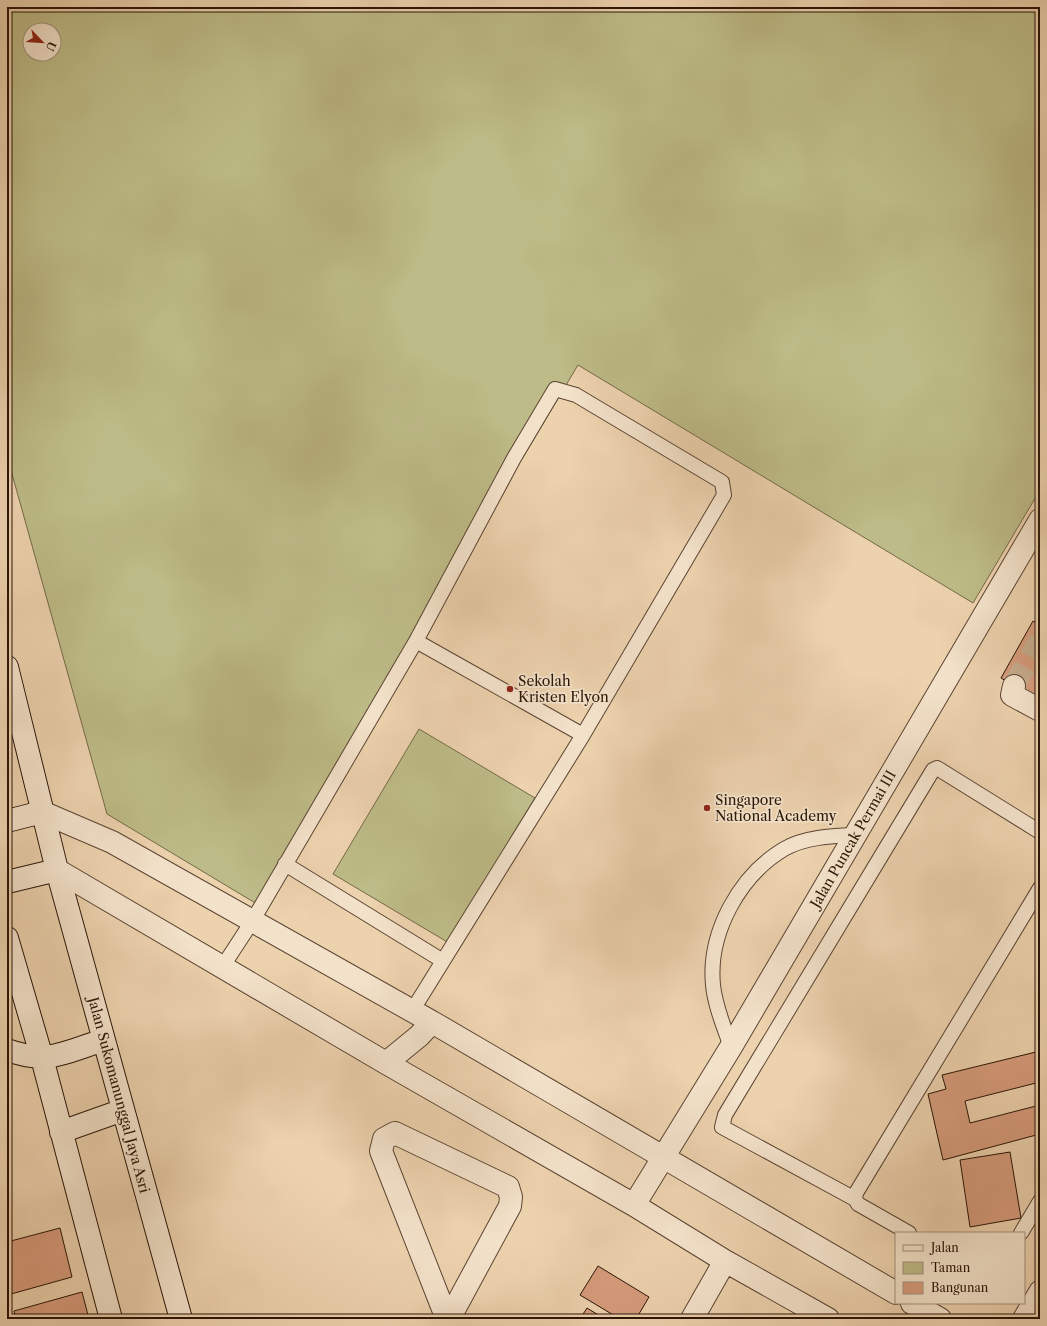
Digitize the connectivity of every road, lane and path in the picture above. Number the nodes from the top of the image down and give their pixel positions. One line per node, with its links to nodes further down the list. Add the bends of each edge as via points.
1 (1040, 520): 10 (street, Jalan Puncak Permai III)
2 (416, 641): 6 (lane); 6 (lane, via 514,458 555,389 576,395 722,482 724,495); 11 (lane)
3 (7, 667): 7 (street, Jalan Sukomanunggal Jaya Asri)
4 (1014, 686): 5 (street, via 1012,695)
5 (1040, 710)
6 (583, 735): 17 (lane)
7 (42, 812): 8 (street); 12 (street, Jalan Sukomanunggal Jaya Asri); 15 (street, via 112,842)
8 (7, 821)
9 (1040, 832): 29 (lane, via 937,768 933,770 725,1116 722,1127)
10 (855, 835): 22 (street, Jalan Puncak Permai III); 22 (lane, via 827,836 784,849 756,871 733,901 714,952 713,986 718,1012)
11 (285, 864): 15 (lane); 17 (lane)
12 (57, 870): 13 (street); 18 (street); 21 (street, Jalan Sukomanunggal Jaya Asri)
13 (7, 882)
14 (1040, 888): 29 (lane, via 856,1193)
15 (253, 920): 18 (lane); 19 (street)
16 (7, 938): 24 (street)
17 (443, 961): 19 (lane)
18 (223, 966): 25 (street)
19 (412, 1010): 20 (street)
20 (432, 1022): 25 (street, via 420,1036); 28 (street)
21 (104, 1040): 24 (street, via 53,1057); 26 (street, Jalan Sukomanunggal Jaya Asri)
22 (731, 1047): 28 (street, Jalan Puncak Permai III)
23 (7, 1050): 24 (street)
24 (42, 1058): 27 (street)
25 (386, 1063): 31 (street)
26 (123, 1110): 27 (street); 39 (street, Jalan Sukomanunggal Jaya Asri)
27 (61, 1132): 38 (street)
28 (664, 1157): 31 (street, Jalan Puncak Permai III); 35 (street)
29 (855, 1199): 32 (lane, via 858,1204)
30 (1040, 1201): 33 (lane)
31 (634, 1205): 34 (street)
32 (907, 1232)
33 (1022, 1232)
34 (725, 1261): 41 (street); 42 (street)
35 (895, 1292)
36 (1040, 1292): 44 (street)
37 (914, 1304): 43 (street)
38 (111, 1319)
39 (181, 1319)
40 (448, 1319): 40 (street, via 510,1206 511,1197 508,1187 395,1133 384,1139 381,1152)
41 (692, 1319)
42 (828, 1319)
43 (940, 1319)
44 (1024, 1319)

